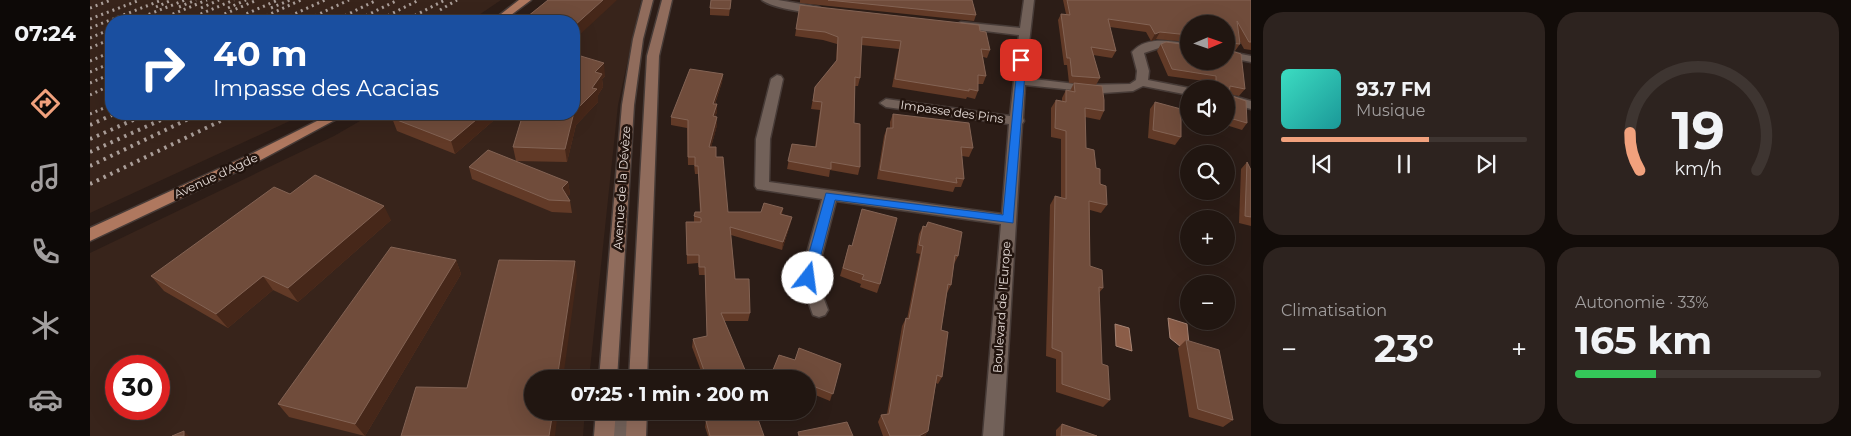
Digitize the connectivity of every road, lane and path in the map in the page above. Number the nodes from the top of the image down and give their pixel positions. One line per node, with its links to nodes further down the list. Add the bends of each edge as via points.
1 (526, 0): 7 (main road)
2 (648, 0): 26 (main road, Avenue de la Dévèze, via 628,104)
3 (667, 0): 29 (main road, Avenue de la Dévèze, via 653,56)
4 (767, 0): 6 (street)
5 (1029, 0): 9 (street, Boulevard de l'Europe)
6 (830, 12)
7 (505, 15)
8 (947, 24): 9 (street)
9 (1024, 32): 14 (street, Boulevard de l'Europe)
10 (1180, 46): 15 (street, via 1166,44 1144,47 1138,52 1144,71)
11 (1235, 56): 12 (street)
12 (1251, 59)
13 (776, 79): 22 (street, via 763,139 762,186)
14 (1019, 81): 15 (street, via 1119,90 1133,88); 21 (street, Boulevard de l'Europe)
15 (1141, 82): 16 (street)
16 (1180, 89)
17 (1235, 101): 19 (street)
18 (886, 103): 21 (street, Impasse des Pins)
19 (1251, 105)
20 (329, 120): 24 (main road, Avenue d'Agde, via 252,160)
21 (1018, 121): 23 (street, Boulevard de l'Europe)
22 (830, 196): 23 (street); 25 (street, via 808,278)
23 (1009, 220): 38 (street, Boulevard de l'Europe)
24 (90, 235)
25 (820, 310)
26 (610, 351): 27 (main road, Avenue de la Dévèze); 28 (street)
27 (609, 370)
28 (613, 370)
29 (638, 370)
30 (605, 420): 34 (main road)
31 (620, 420): 35 (street)
32 (637, 420): 36 (main road)
33 (642, 420): 37 (street)
34 (604, 436)
35 (622, 436)
36 (636, 436)
37 (643, 436)
38 (992, 436)

